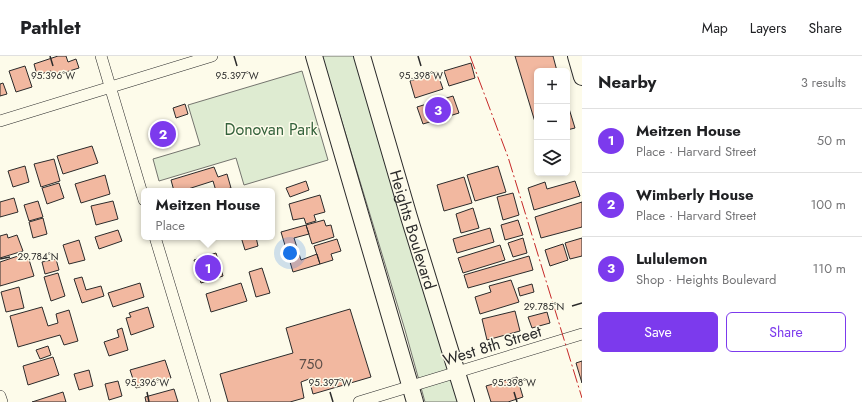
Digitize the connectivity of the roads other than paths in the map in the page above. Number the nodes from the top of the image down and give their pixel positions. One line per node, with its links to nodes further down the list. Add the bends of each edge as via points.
1 (101, 56): 7 (street)
2 (212, 56): 7 (street)
3 (314, 56): 13 (main road)
4 (362, 56): 12 (main road, Heights Boulevard)
5 (576, 56): 6 (main road)
6 (582, 76)
7 (110, 87): 8 (street); 9 (street)
8 (0, 121)
9 (141, 190)
10 (156, 240): 16 (street)
11 (582, 334): 12 (street, West 8th Street)
12 (457, 372): 13 (street, West 8th Street); 19 (main road, Heights Boulevard)
13 (410, 386): 17 (street, West 8th Street); 18 (main road)
14 (0, 396): 15 (street)
15 (2, 402)
16 (205, 402)
17 (359, 402)
18 (415, 402)
19 (466, 402)

